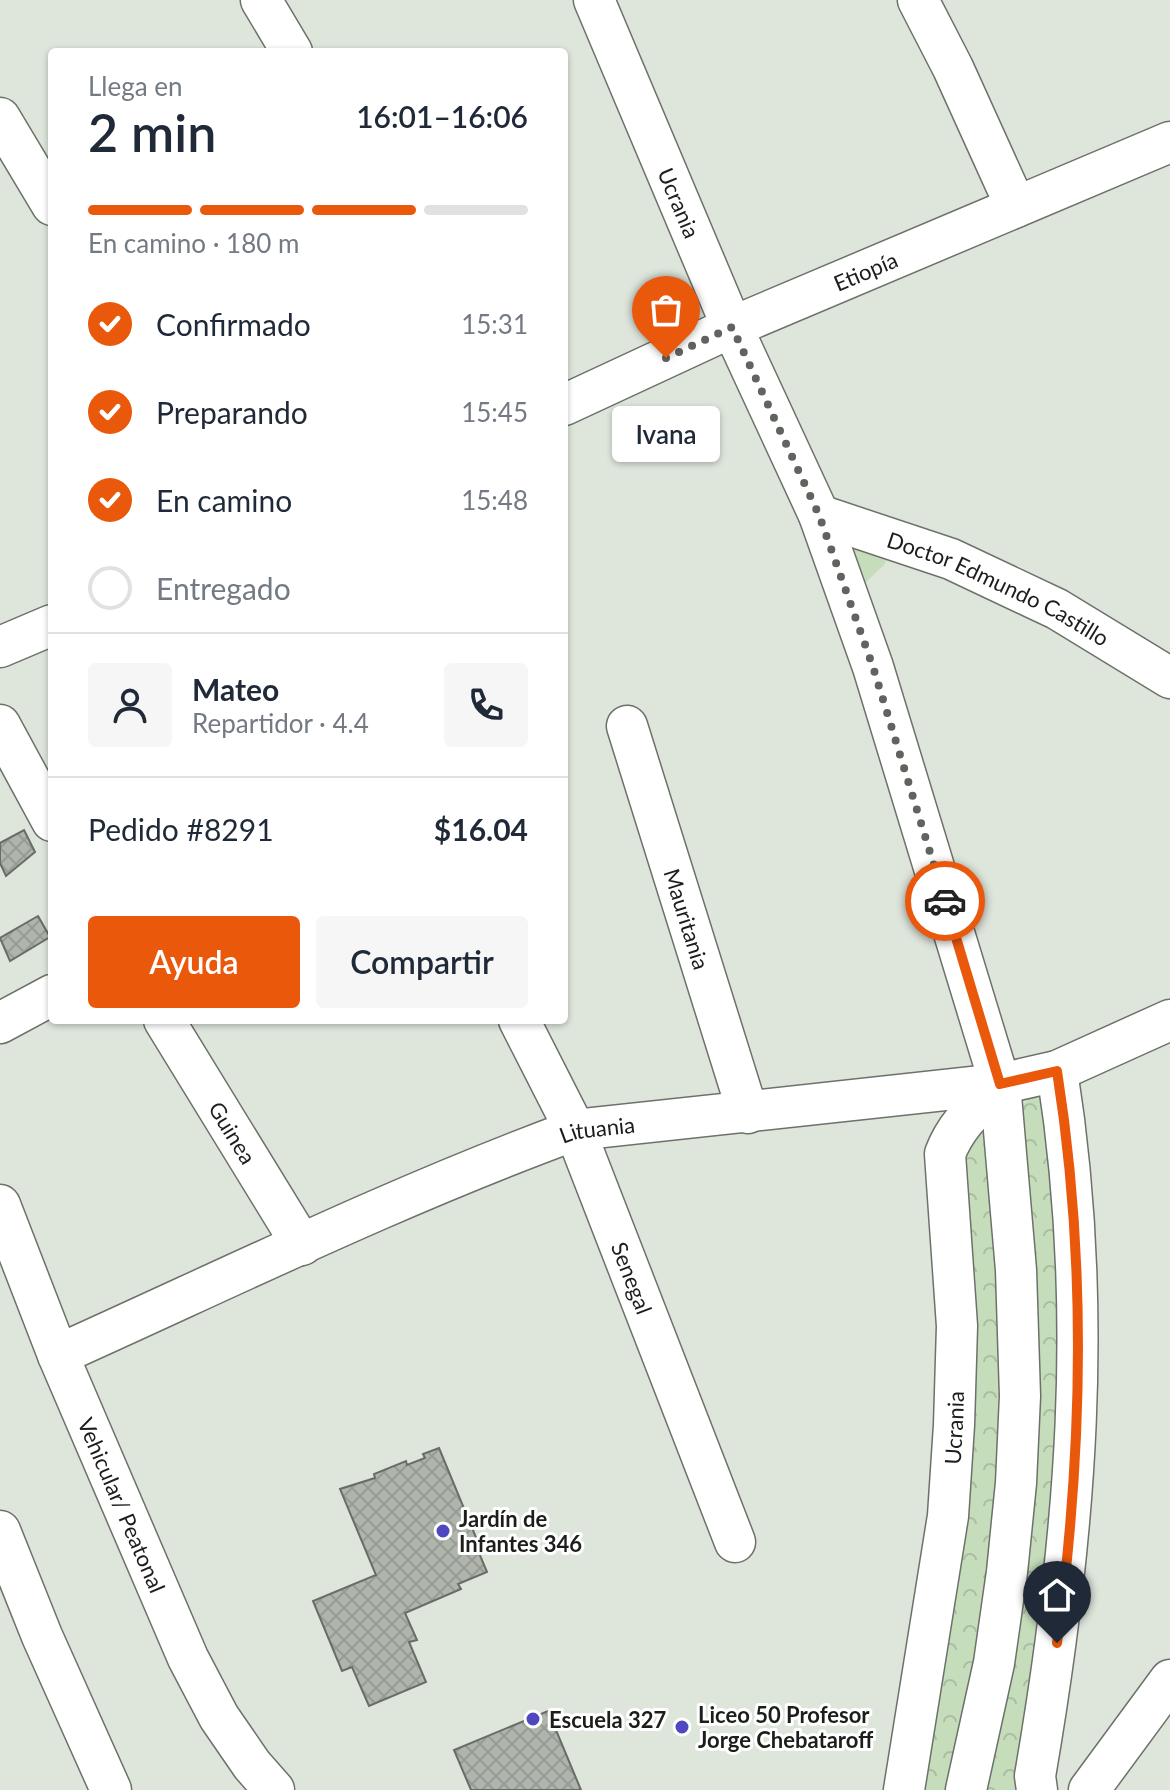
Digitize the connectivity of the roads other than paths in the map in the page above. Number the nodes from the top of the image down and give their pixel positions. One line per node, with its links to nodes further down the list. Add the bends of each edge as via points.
1 (261, 0): 4 (street)
2 (594, 0): 9 (street, Ucrania)
3 (918, 0): 8 (street)
4 (290, 48)
5 (0, 118): 7 (street)
6 (1170, 142): 8 (street, Etiopía)
7 (48, 198)
8 (1016, 207): 9 (street, Etiopía)
9 (732, 327): 10 (street, Etiopía); 11 (street, Ucrania)
10 (568, 403)
11 (819, 515): 14 (street, Doctor Edmundo Castillo, via 964,565 1057,609); 24 (street, Ucrania, via 873,667)
12 (48, 627): 13 (street)
13 (0, 647)
14 (1170, 678)
15 (0, 725): 17 (street)
16 (627, 726): 25 (street, Mauritania)
17 (48, 814)
18 (48, 997): 20 (street)
19 (1170, 1020): 23 (street, Lituania)
20 (0, 1023)
21 (166, 1024): 28 (street, Guinea)
22 (521, 1024): 26 (street, Senegal)
23 (1057, 1071): 24 (street, Lituania); 37 (street, via 1078,1268 1078,1396 1065,1585)
24 (1000, 1084): 25 (street, Lituania); 35 (street, Ucrania, via 961,1123 945,1154 957,1326 954,1425 948,1516); 36 (street, Ucrania, via 1016,1270 1016,1483 994,1663)
25 (748, 1113): 26 (street, Lituania)
26 (575, 1130): 28 (street, Lituania, via 438,1182); 31 (street, Senegal)
27 (0, 1205): 29 (street, Vehicular/ Peatonal)
28 (302, 1245): 29 (street, Lituania)
29 (58, 1355): 34 (street, Vehicular/ Peatonal, via 188,1658 219,1717)
30 (0, 1531): 33 (street)
31 (735, 1542)
32 (1170, 1680): 38 (street)
33 (111, 1790)
34 (274, 1790)
35 (904, 1790)
36 (966, 1790)
37 (1037, 1790)
38 (1089, 1790)

